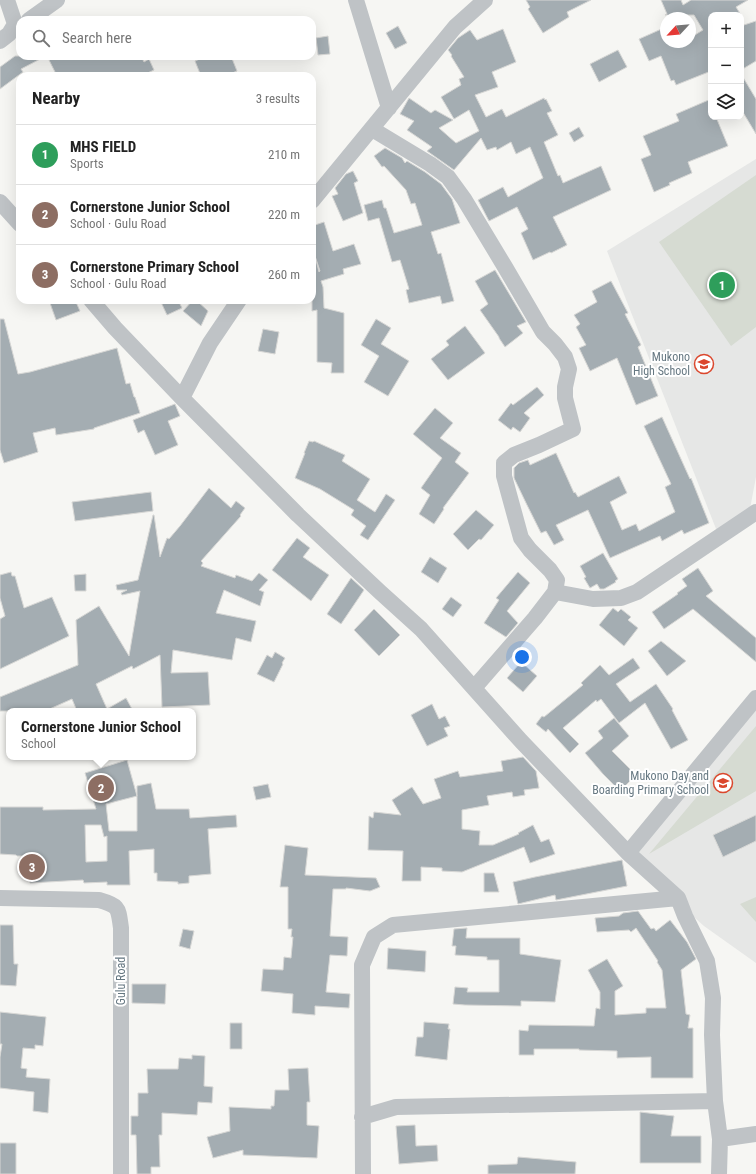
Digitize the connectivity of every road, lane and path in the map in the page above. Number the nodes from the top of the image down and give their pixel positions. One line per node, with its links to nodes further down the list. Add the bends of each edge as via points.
1 (7, 0): 6 (street)
2 (58, 0): 5 (street)
3 (356, 0): 8 (street)
4 (485, 0): 8 (street, via 455,27)
5 (35, 16)
6 (16, 27): 7 (street)
7 (0, 41)
8 (389, 108): 9 (street)
9 (372, 129): 10 (street); 17 (street, via 448,177 464,199 543,332 565,357 569,369 565,398 573,429 514,455 504,463 504,476 521,538 557,580)
10 (316, 196)
11 (0, 202): 12 (street)
12 (16, 220)
13 (94, 304): 15 (street)
14 (236, 304): 15 (street, via 210,343)
15 (182, 398): 18 (street, via 298,515 421,629)
16 (756, 512): 17 (street, via 637,592 621,598 594,599)
17 (555, 592): 18 (street)
18 (474, 688): 20 (street)
19 (756, 698): 20 (street)
20 (628, 853): 22 (street)
21 (0, 898): 27 (street, Gulu Road, via 99,900 112,904 118,910 121,928)
22 (678, 898): 23 (street, via 684,916 707,961 713,998); 24 (street, via 393,925 374,937 362,965)
23 (715, 1101): 24 (street, via 396,1107); 26 (street)
24 (362, 1117): 28 (street)
25 (756, 1134): 26 (street)
26 (720, 1139): 29 (street)
27 (121, 1174)
28 (363, 1174)
29 (719, 1174)

